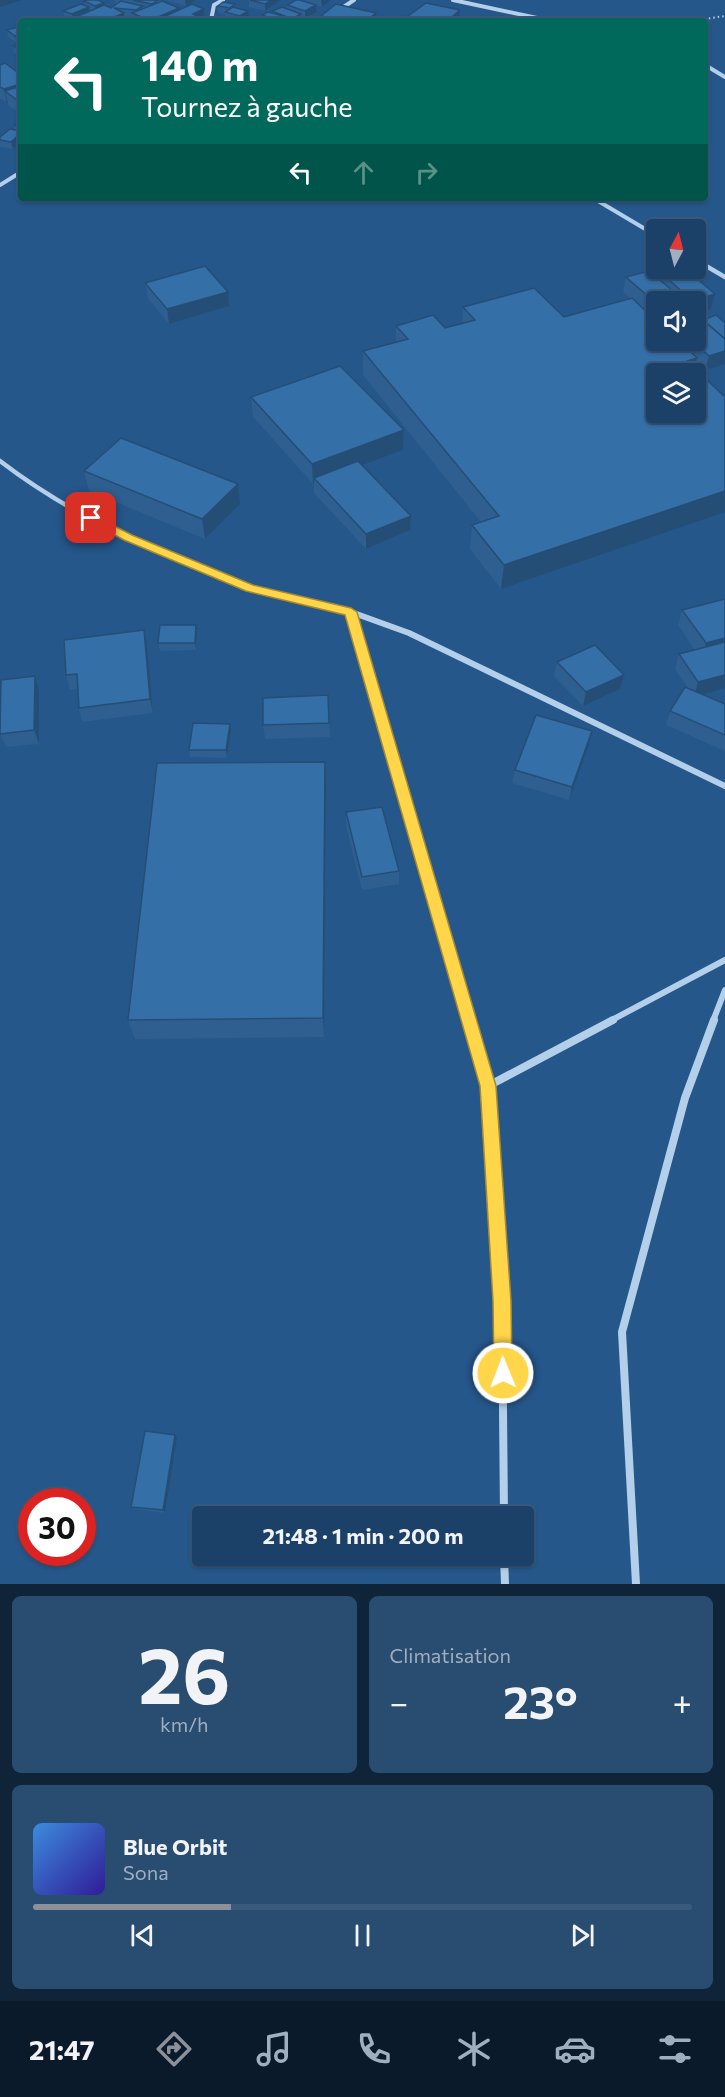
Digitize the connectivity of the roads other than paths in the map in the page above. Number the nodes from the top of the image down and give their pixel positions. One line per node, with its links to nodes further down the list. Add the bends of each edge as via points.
1 (223, 0): 5 (street, via 214,5)
2 (354, 0): 4 (street)
3 (453, 0): 6 (street)
4 (335, 12)
5 (211, 18)
6 (537, 18)
7 (708, 67): 10 (street)
8 (18, 73): 9 (street)
9 (0, 76)
10 (725, 77)
11 (18, 174): 12 (street)
12 (0, 185)
13 (598, 201): 14 (street)
14 (646, 229)
15 (706, 266): 16 (street)
16 (725, 277)
17 (0, 461): 18 (street, via 35,488 128,538 250,588)
18 (351, 612): 19 (street, via 410,633); 22 (street)
19 (725, 786)
20 (725, 960): 22 (street)
21 (725, 990): 26 (street, via 684,1098 622,1332)
22 (488, 1086): 23 (street, via 502,1301)
23 (504, 1506)
24 (504, 1566): 25 (street)
25 (505, 1584)
26 (636, 1584)

